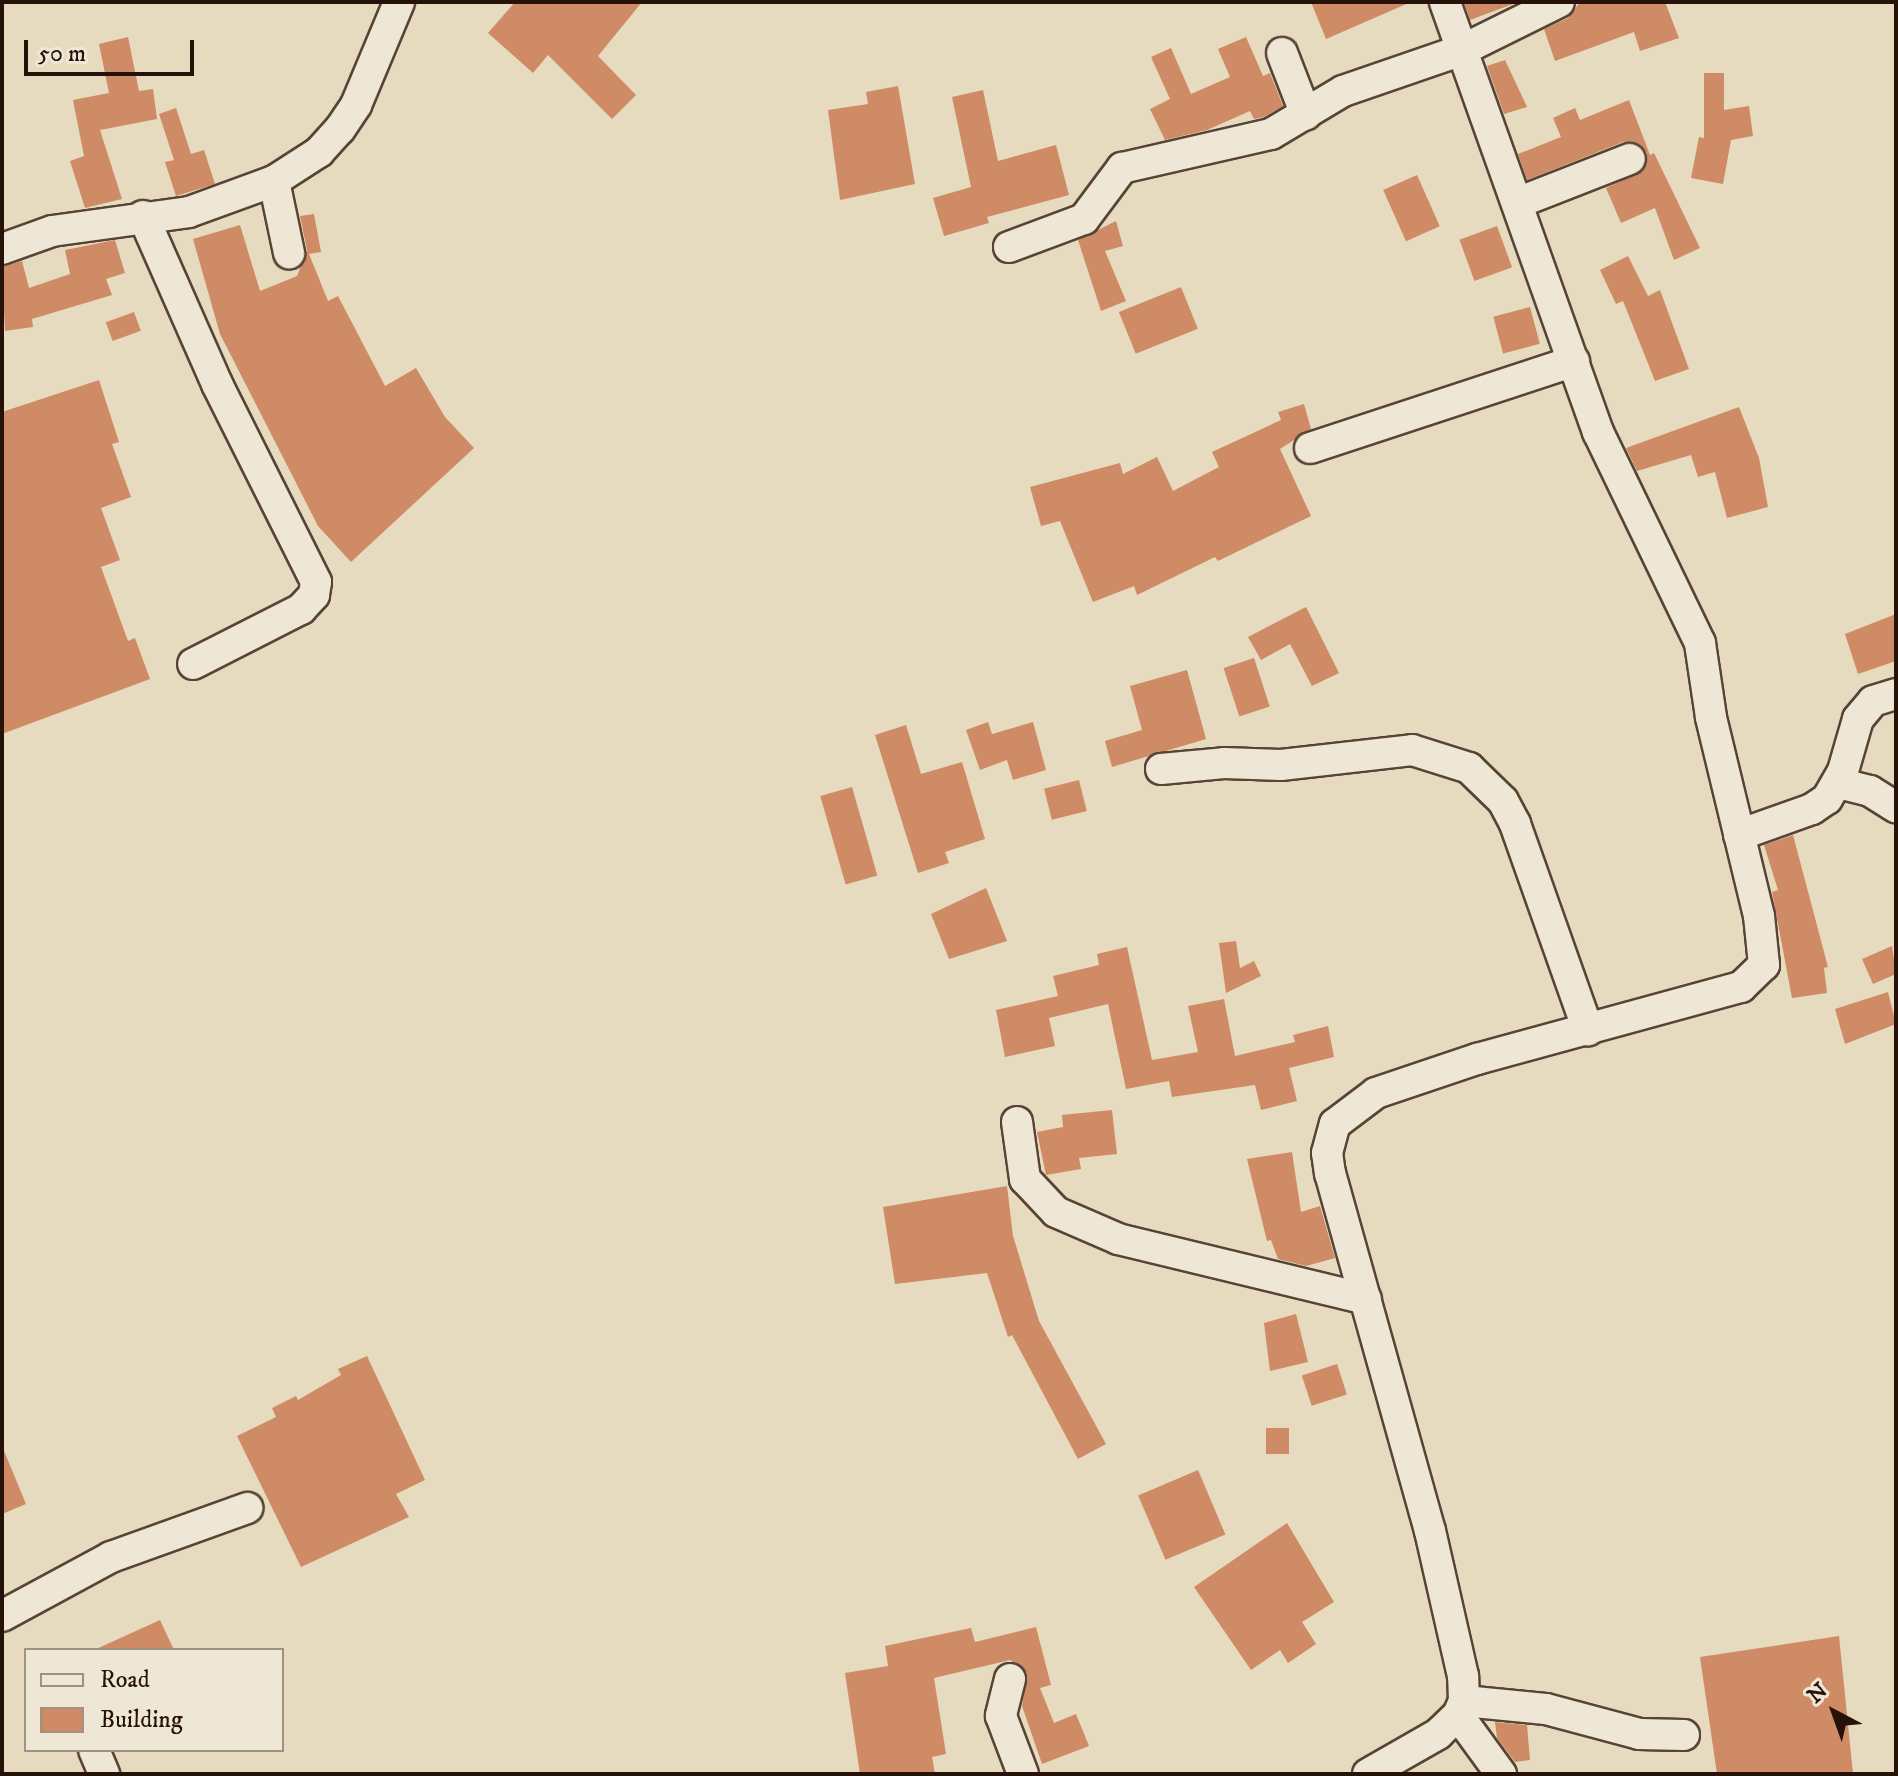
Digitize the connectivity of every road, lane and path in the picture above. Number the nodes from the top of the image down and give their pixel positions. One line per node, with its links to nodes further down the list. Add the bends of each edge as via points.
1 (399, 2): 8 (street, via 356,105 340,129 319,152)
2 (1445, 2): 4 (street)
3 (1559, 2): 4 (street)
4 (1462, 50): 6 (street, via 1343,91); 9 (street)
5 (1282, 53): 6 (street)
6 (1306, 115): 11 (street, via 1271,134 1122,168 1084,219)
7 (1630, 159): 9 (street)
8 (274, 181): 10 (street, via 189,212); 13 (street)
9 (1517, 203): 14 (street)
10 (143, 216): 12 (street, via 52,231); 16 (street, via 217,384 316,582 314,595 301,609)
11 (1009, 247)
12 (2, 249)
13 (289, 253)
14 (1574, 361): 15 (street); 21 (street, via 1614,469 1697,634)
15 (1310, 448)
16 (193, 664)
17 (1896, 694): 19 (street, via 1873,701 1858,719)
18 (1161, 769): 22 (street, via 1281,765 1412,750 1469,768 1503,801 1515,824)
19 (1838, 783): 20 (street, via 1870,791); 21 (street, via 1812,809)
20 (1896, 807)
21 (1739, 835): 22 (street, via 1759,916 1760,973 1741,987)
22 (1588, 1030): 24 (street, via 1376,1093 1335,1124 1327,1153 1330,1174)
23 (1017, 1122): 24 (street, via 1025,1179 1056,1212 1118,1239)
24 (1366, 1299): 28 (street, via 1430,1531 1463,1676)
25 (247, 1508): 26 (street, via 111,1557)
26 (2, 1616)
27 (1010, 1679): 32 (street, via 1001,1716)
28 (1461, 1708): 29 (street, via 1546,1709 1639,1734); 33 (street, via 1438,1734); 34 (street)
29 (1684, 1735)
30 (95, 1752): 31 (street)
31 (104, 1774)
32 (1023, 1774)
33 (1368, 1774)
34 (1501, 1774)

